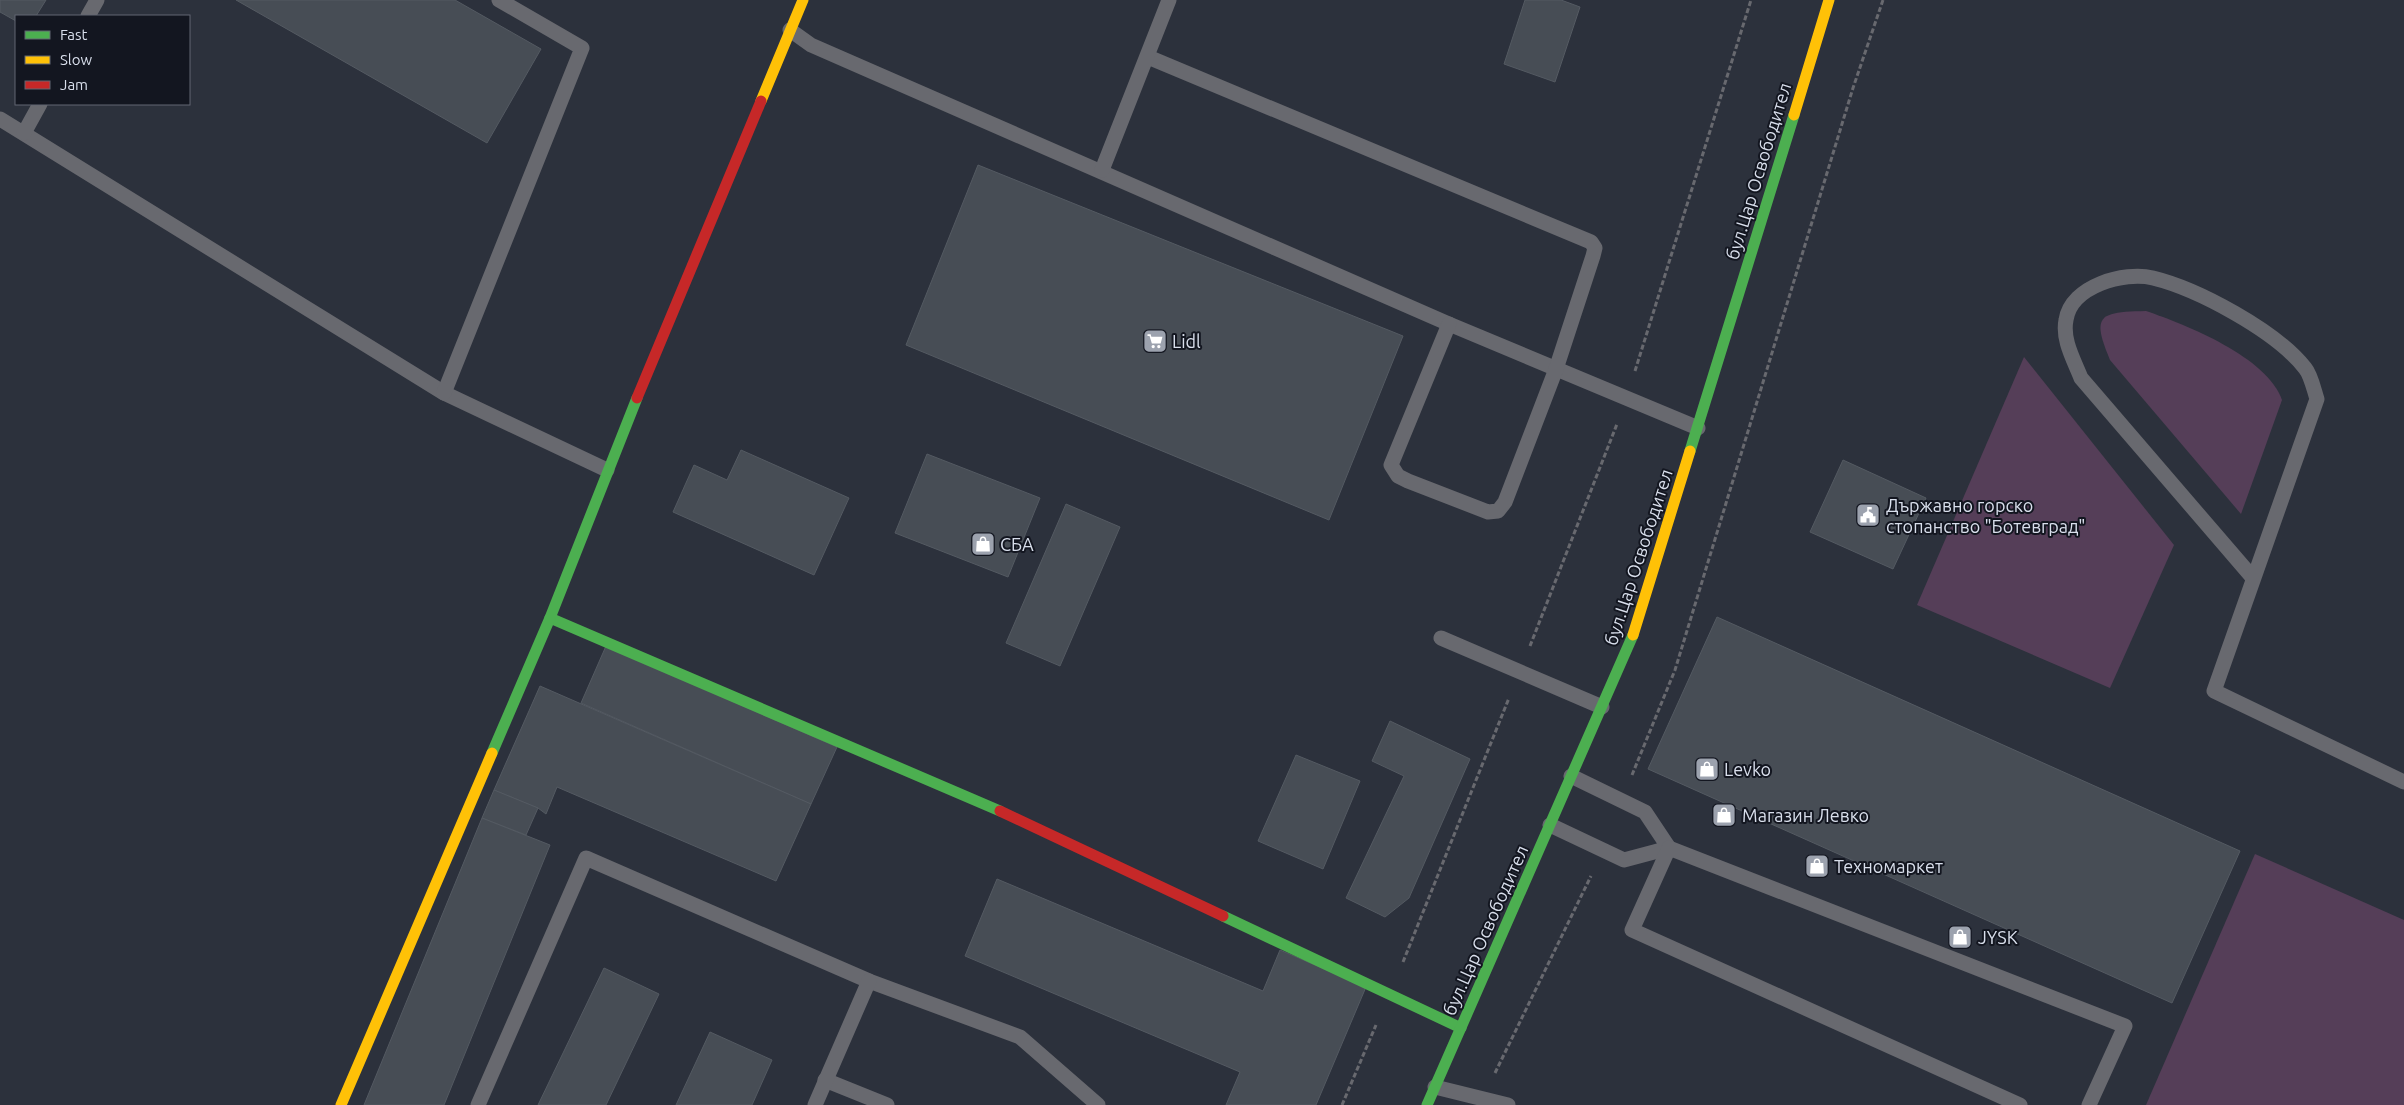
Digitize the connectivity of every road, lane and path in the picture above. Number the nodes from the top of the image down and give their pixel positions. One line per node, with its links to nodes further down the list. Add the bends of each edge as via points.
1 (97, 0): 8 (lane)
2 (499, 0): 17 (lane, via 582,48)
3 (803, 0): 9 (street)
4 (1169, 0): 10 (lane)
5 (1751, 0): 18 (path)
6 (1829, 0): 19 (street, бул.Цар Освободител)
7 (1882, 0): 27 (path, via 1675,670)
8 (89, 15)
9 (790, 30): 14 (lane, via 812,45); 20 (street)
10 (1148, 57): 14 (lane); 16 (lane, via 1591,242 1595,248 1594,256)
11 (39, 105): 13 (lane)
12 (0, 119): 13 (lane)
13 (24, 132): 17 (lane)
14 (1102, 170): 15 (lane)
15 (1449, 324): 16 (lane); 16 (lane, via 1392,465 1398,476 1408,481 1488,512 1498,512 1505,502)
16 (1556, 369): 18 (lane)
17 (444, 393): 20 (lane)
18 (1627, 398): 19 (lane); 24 (path)
19 (1698, 428): 25 (street, бул.Цар Освободител, via 1637,625)
20 (607, 470): 22 (street)
21 (2253, 578): 21 (lane, via 2317,399 2306,368 2274,338 2188,291 2152,278 2095,284 2075,300 2066,319 2067,343 2081,378); 28 (lane, via 2214,691)
22 (550, 618): 33 (street, via 1009,815); 38 (street)
23 (1441, 638): 24 (lane)
24 (1520, 671): 25 (lane); 33 (path)
25 (1602, 706): 26 (street, бул.Цар Освободител)
26 (1571, 776): 29 (street, бул.Цар Освободител); 30 (lane, via 1645,812)
27 (1631, 779)
28 (2404, 782)
29 (1550, 825): 30 (lane, via 1624,860); 34 (street, бул.Цар Освободител)
30 (1669, 848): 46 (lane, via 1632,930); 47 (lane, via 2125,1026)
31 (1594, 870): 35 (path)
32 (869, 981): 36 (lane); 39 (lane, via 586,858); 42 (lane, via 1020,1037)
33 (1390, 994): 34 (street); 43 (path)
34 (1461, 1028): 37 (street, бул.Цар Освободител)
35 (1493, 1078)
36 (826, 1080): 40 (lane); 41 (lane)
37 (1435, 1087): 44 (street, бул.Цар Освободител); 45 (lane)
38 (341, 1105)
39 (478, 1105)
40 (815, 1105)
41 (887, 1105)
42 (1098, 1105)
43 (1342, 1105)
44 (1427, 1105)
45 (1508, 1105)
46 (2020, 1105)
47 (2089, 1105)

